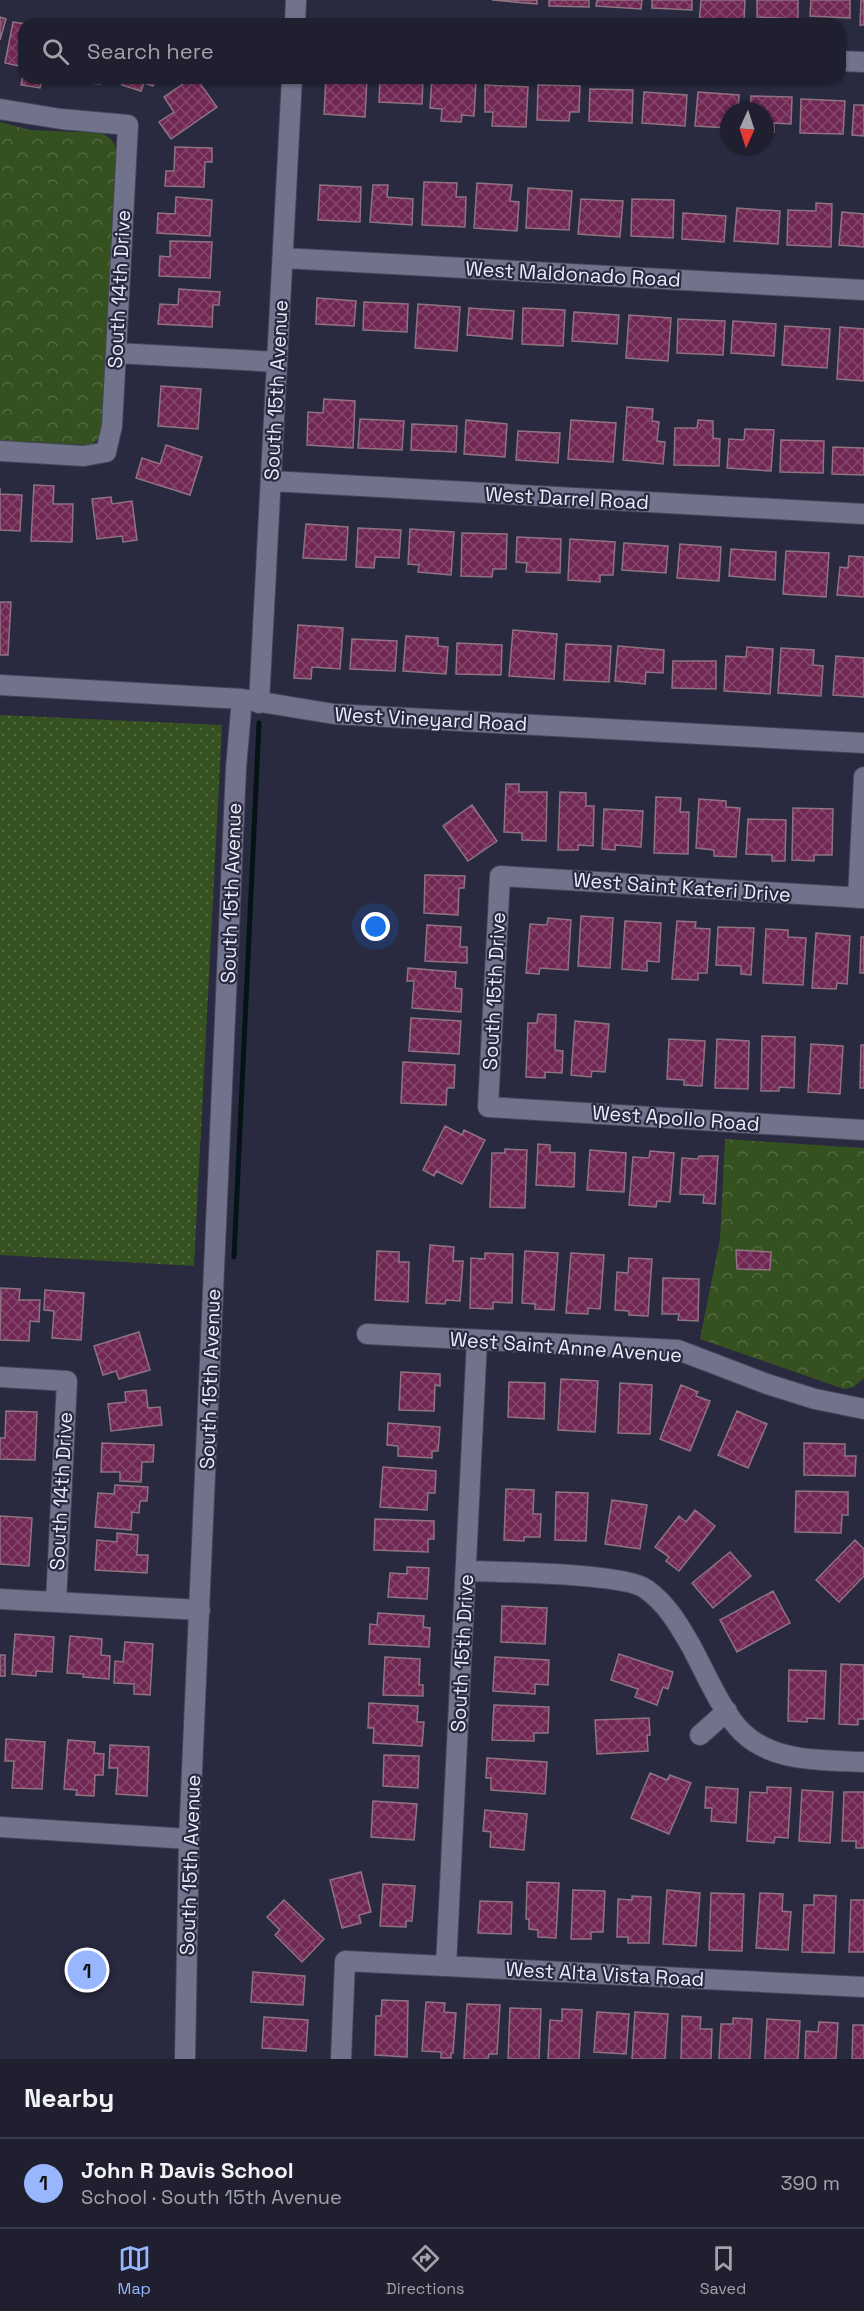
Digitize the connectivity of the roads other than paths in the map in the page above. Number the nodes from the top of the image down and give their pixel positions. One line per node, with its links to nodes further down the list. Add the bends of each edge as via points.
1 (296, 0): 2 (street)
2 (295, 18)
3 (846, 61): 4 (street)
4 (864, 62)
5 (292, 84): 7 (street, South 15th Avenue)
6 (0, 109): 9 (street, South 14th Drive, via 61,120 128,124)
7 (283, 258): 8 (street, West Maldonado Road); 10 (street, South 15th Avenue)
8 (864, 290)
9 (116, 353): 10 (street); 11 (street, South 14th Drive, via 111,434 106,452 84,456)
10 (277, 362): 12 (street, South 15th Avenue)
11 (0, 451)
12 (271, 481): 13 (street, West Darrel Road); 15 (street, South 15th Avenue)
13 (864, 514)
14 (0, 685): 15 (street, West Vineyard Road)
15 (251, 701): 16 (street, West Vineyard Road, via 334,714); 29 (street, South 15th Avenue, via 239,713 235,780)
16 (864, 743)
17 (864, 777): 19 (street)
18 (500, 876): 19 (street, West Saint Kateri Drive); 20 (street, South 15th Drive)
19 (861, 898)
20 (488, 1107): 21 (street, West Apollo Road)
21 (864, 1130)
22 (367, 1334): 23 (street, West Saint Anne Avenue)
23 (477, 1340): 25 (street, West Saint Anne Avenue, via 678,1350 767,1384); 26 (street, South 15th Drive)
24 (0, 1377): 28 (street, South 14th Drive, via 67,1381)
25 (864, 1409)
26 (466, 1571): 30 (street, via 620,1580 645,1588 674,1616); 35 (street, South 15th Drive)
27 (0, 1599): 28 (street)
28 (56, 1602): 29 (street)
29 (200, 1610): 34 (street, South 15th Avenue)
30 (727, 1711): 31 (street); 32 (street, via 742,1732 786,1755)
31 (700, 1735)
32 (864, 1762)
33 (0, 1827): 34 (street)
34 (189, 1839): 37 (street, South 15th Avenue)
35 (446, 1966): 36 (street, West Alta Vista Road); 38 (street, West Alta Vista Road, via 345,1961)
36 (864, 1987)
37 (185, 2059)
38 (341, 2059)

